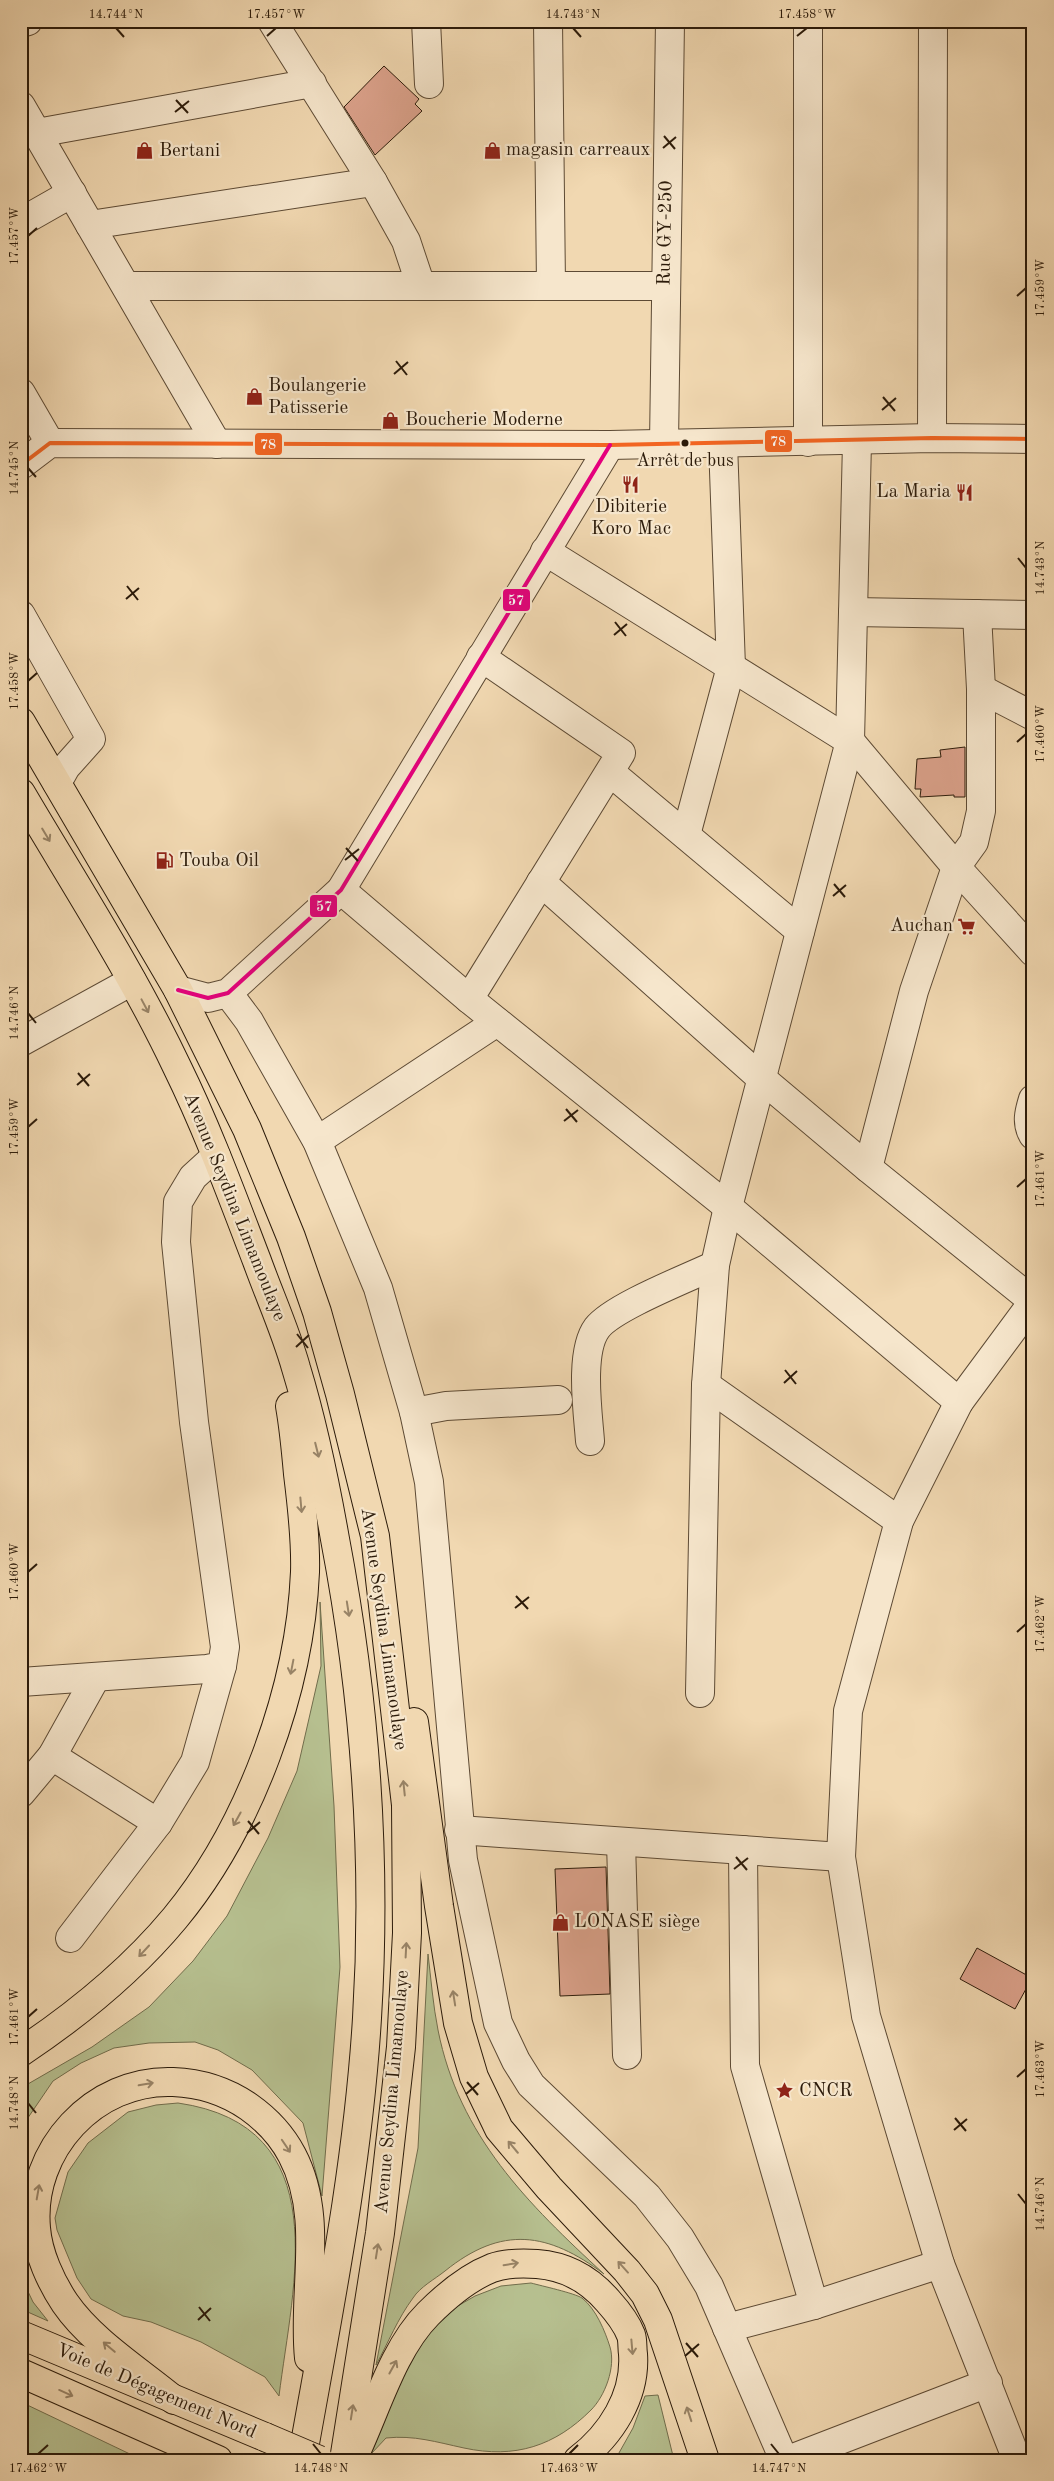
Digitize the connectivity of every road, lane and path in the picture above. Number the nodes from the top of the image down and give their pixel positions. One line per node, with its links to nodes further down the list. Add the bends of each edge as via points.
1 (28, 21): 8 (street)
2 (272, 21): 9 (street)
3 (426, 21): 10 (street)
4 (548, 21): 19 (street)
5 (670, 21): 20 (street, Rue GY-250)
6 (808, 21): 25 (street)
7 (933, 21): 22 (street)
8 (21, 23)
9 (312, 83): 12 (street); 13 (street)
10 (429, 84)
11 (21, 106): 12 (street)
12 (37, 133): 14 (street)
13 (373, 182): 16 (street); 18 (street, via 406,241)
14 (72, 193): 15 (street); 16 (street)
15 (21, 222)
16 (90, 225): 17 (street)
17 (126, 286): 18 (street); 28 (street)
18 (422, 286): 19 (street)
19 (552, 286): 20 (street)
20 (665, 286): 30 (street, Rue GY-250)
21 (21, 393): 26 (street)
22 (932, 438): 23 (street); 24 (street)
23 (1033, 439)
24 (852, 441): 25 (street); 33 (street, via 857,442)
25 (808, 442): 27 (street)
26 (50, 443): 28 (street); 31 (street)
27 (722, 443): 30 (street); 38 (street)
28 (217, 444): 29 (street)
29 (610, 444): 30 (street); 32 (street)
30 (664, 444)
31 (21, 466)
32 (545, 551): 37 (street); 38 (street)
33 (853, 612): 34 (street); 42 (street)
34 (976, 614): 36 (street); 39 (street)
35 (21, 615): 44 (street, via 91,739 66,767)
36 (1033, 615)
37 (481, 657): 43 (street, via 622,752); 49 (street)
38 (731, 667): 42 (street); 46 (street)
39 (981, 689): 40 (street); 47 (street, via 980,811 974,842)
40 (1033, 716)
41 (21, 722): 44 (highway, Avenue Seydina Limamoulaye)
42 (850, 741): 47 (street); 50 (street)
43 (610, 772): 46 (street); 48 (street)
44 (57, 783): 53 (highway, Avenue Seydina Limamoulaye)
45 (23, 800): 52 (highway, Avenue Seydina Limamoulaye, one-way to 52)
46 (686, 835): 50 (street)
47 (956, 867): 51 (street); 63 (street, via 914,992)
48 (542, 882): 55 (street); 58 (street)
49 (340, 890): 54 (street); 55 (street)
50 (800, 931): 58 (street)
51 (1033, 952)
52 (132, 981): 57 (street); 62 (highway, Avenue Seydina Limamoulaye, one-way to 62, via 178,1068)
53 (178, 990): 54 (street, via 208,998); 74 (highway, Avenue Seydina Limamoulaye, via 247,1128 291,1237 317,1312)
54 (228, 993): 61 (street, via 249,1021)
55 (470, 999): 56 (street)
56 (497, 1022): 61 (street); 64 (street)
57 (21, 1042)
58 (761, 1078): 63 (street); 64 (street)
59 (1033, 1099): 60 (street, via 1028,1117)
60 (1033, 1136)
61 (317, 1141): 71 (street, via 378,1288)
62 (216, 1156): 66 (highway, Avenue Seydina Limamoulaye); 75 (street, via 193,1176 178,1202 176,1242 194,1422 225,1647)
63 (868, 1168): 67 (street)
64 (728, 1207): 65 (street); 70 (street)
65 (715, 1265): 68 (street); 72 (street, via 614,1313 596,1329 586,1376)
66 (260, 1268): 87 (highway, one-way to 87, via 292,1419 304,1530 303,1600 286,1696 245,1806 218,1855 175,1917 118,1978 64,2024); 95 (highway, Avenue Seydina Limamoulaye, one-way to 95, via 296,1366 326,1490 348,1610 369,1804 368,2016 361,2098 348,2202)
67 (1033, 1302): 70 (street)
68 (706, 1386): 73 (street); 78 (street)
69 (558, 1400): 71 (street, via 446,1406)
70 (959, 1402): 73 (street)
71 (414, 1412): 82 (street, via 429,1482)
72 (590, 1441)
73 (899, 1521): 85 (street, via 848,1711)
74 (375, 1536): 100 (highway, Avenue Seydina Limamoulaye, one-way to 74, via 380,2233 402,2048 407,1933 406,1805); 103 (highway, one-way to 74, via 658,2320 645,2294 498,2129 474,2077 458,2024 418,1746)
75 (222, 1666): 76 (street); 81 (street, via 194,1762)
76 (96, 1677): 77 (street); 79 (street)
77 (21, 1682)
78 (700, 1693)
79 (52, 1756): 80 (street); 81 (street)
80 (21, 1793)
81 (158, 1823): 86 (street)
82 (459, 1830): 83 (street); 91 (street, via 498,2023 516,2061 531,2086 647,2196 680,2238 709,2286)
83 (621, 1842): 84 (street); 88 (street)
84 (744, 1850): 85 (street); 90 (street, via 745,2066)
85 (841, 1857): 89 (street, via 866,2016)
86 (70, 1938)
87 (21, 2052)
88 (626, 2054)
89 (940, 2264): 90 (street); 94 (street)
90 (814, 2305): 91 (street)
91 (727, 2328): 104 (street)
92 (21, 2335): 96 (highway, Voie de Dégagement Nord)
93 (21, 2373): 97 (highway, Voie de Dégagement Nord, one-way to 97)
94 (988, 2383): 105 (street); 106 (street)
95 (313, 2397): 96 (highway, one-way to 95, via 91,2332 66,2305 39,2247 36,2228 37,2193 44,2170 66,2131 80,2116 103,2100 123,2089 148,2082 191,2083 236,2098 277,2133 292,2155 309,2211 307,2322); 98 (highway, Avenue Seydina Limamoulaye)
96 (174, 2400): 99 (highway, Voie de Dégagement Nord, bridge)
97 (218, 2460)
98 (302, 2460)
99 (319, 2460)
100 (344, 2460)
101 (352, 2460): 102 (highway, one-way to 102, via 390,2374 427,2314 469,2280 494,2267 521,2263 554,2265 576,2274 600,2291 619,2314 631,2336 634,2363 631,2388 624,2405 604,2435)
102 (578, 2460)
103 (705, 2460)
104 (784, 2460)
105 (788, 2460)
106 (1017, 2460)

